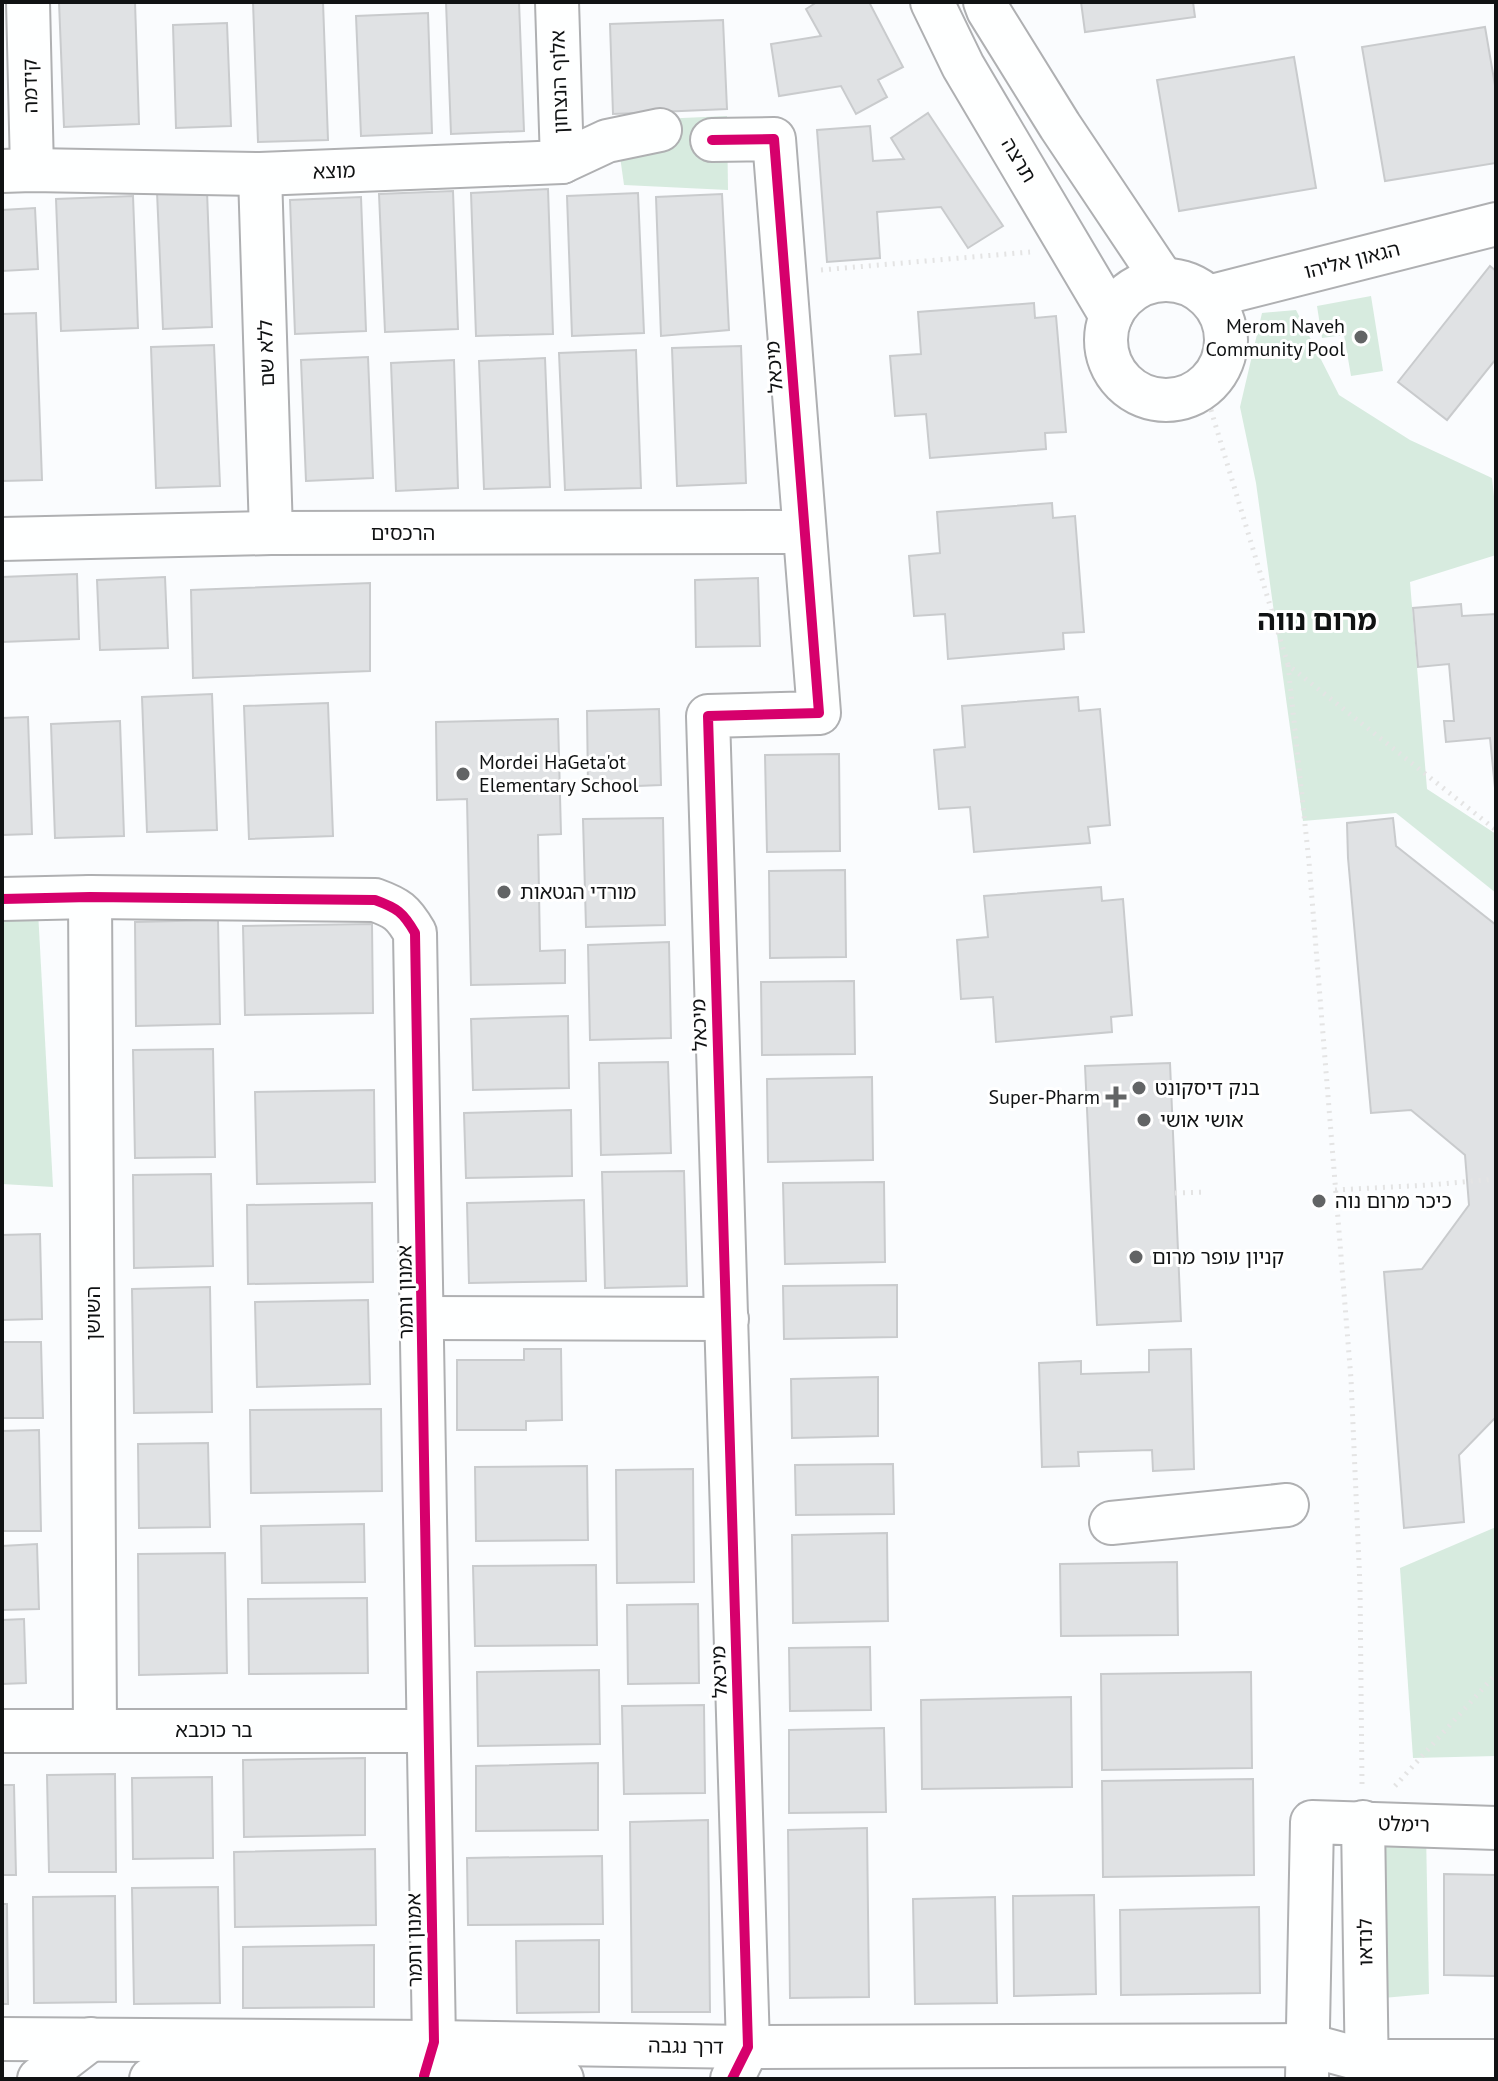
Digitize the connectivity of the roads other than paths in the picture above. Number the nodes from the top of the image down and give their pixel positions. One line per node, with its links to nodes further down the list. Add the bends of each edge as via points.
1 (28, 2): 8 (street, קידמה)
2 (557, 2): 7 (street, אלוף הנצחון)
3 (932, 2): 13 (street, תרצה, via 963,66)
4 (985, 2): 11 (street)
5 (660, 130): 7 (street, מוצא, via 607,141)
6 (712, 140): 14 (street, מיכאל, via 774,139)
7 (562, 162): 9 (street, מוצא)
8 (17, 170): 9 (street, מוצא)
9 (260, 174): 15 (street, ללא שם)
10 (1496, 224): 12 (street, הגאון אליהו)
11 (1163, 280): 12 (street, via 1191,285); 13 (street, via 1131,291)
12 (1208, 297): 13 (street, via 1226,333 1225,354 1217,373 1187,397 1149,398 1118,377 1105,341)
13 (1111, 316)
14 (804, 532): 15 (street, הרכסים); 20 (street, מיכאל, via 819,713 708,716)
15 (271, 533): 16 (street, הרכסים)
16 (2, 539)
17 (90, 897): 18 (street, אמנון ותמר); 19 (street, אמנון ותמר, via 375,900 395,907 409,922 415,933); 23 (street, השושן)
18 (2, 899)
19 (423, 1318): 20 (street); 25 (street, אמנון ותמר)
20 (727, 1319): 32 (street, מיכאל)
21 (1287, 1505): 22 (street)
22 (1111, 1523)
23 (95, 1730): 24 (street, בר כוכבא); 25 (street, בר כוכבא)
24 (2, 1731)
25 (427, 1731): 30 (street, אמנון ותמר)
26 (1363, 1822): 27 (street, רימלט); 34 (street, רימלט, via 1312,1822); 35 (street, לנדאו)
27 (1496, 1828)
28 (2, 2039): 29 (street, דרך נגבה)
29 (91, 2039): 33 (street, דרך נגבה); 36 (street)
30 (429, 2059): 32 (street, דרך נגבה); 33 (street, דרך נגבה); 38 (street, דרך נגבה)
31 (1496, 2061): 35 (street, דרך נגבה)
32 (740, 2063): 34 (street, דרך נגבה)
33 (355, 2066): 37 (street, דרך נגבה)
34 (1310, 2068): 35 (street, דרך נגבה)
35 (1367, 2070)
36 (39, 2079)
37 (151, 2079)
38 (562, 2079)

